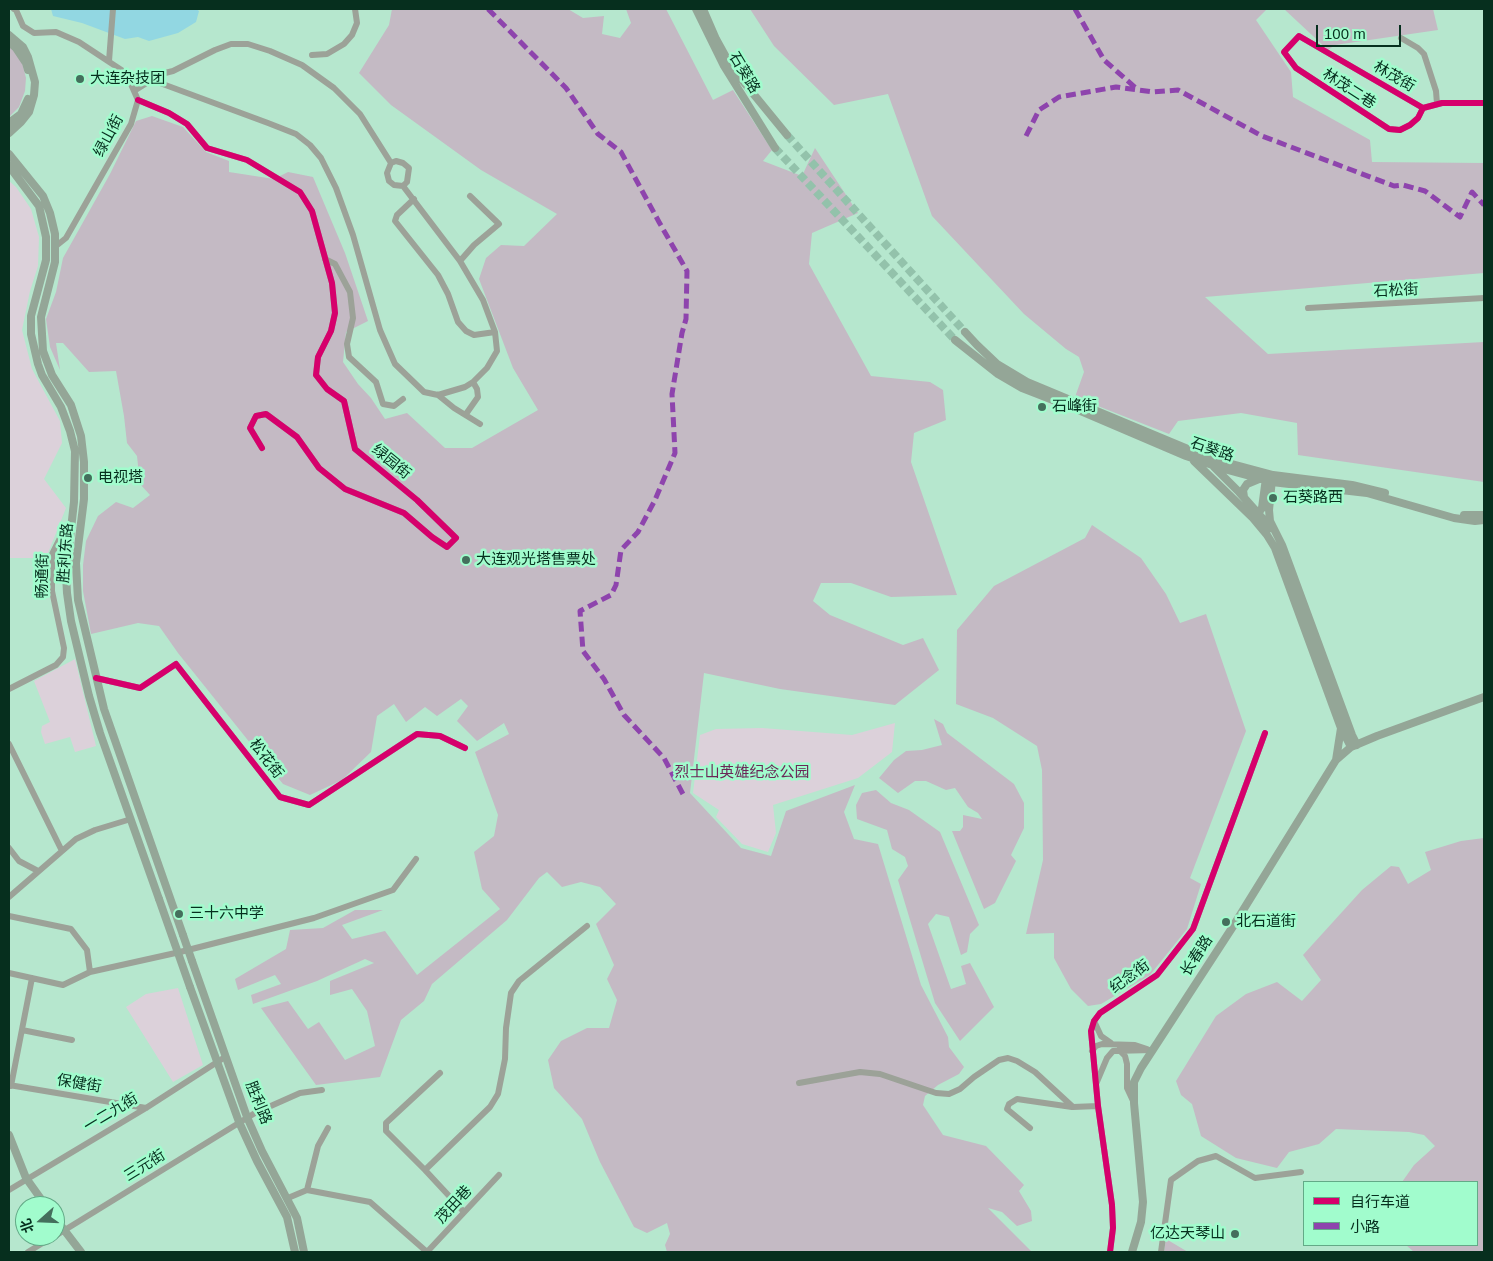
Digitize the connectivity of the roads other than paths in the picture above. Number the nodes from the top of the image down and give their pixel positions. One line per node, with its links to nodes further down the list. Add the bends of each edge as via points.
1 (14, 9): 11 (street, via 23,26 34,33 56,32)
2 (113, 9): 11 (street)
3 (355, 9): 10 (street, via 357,23 344,44 327,54)
4 (696, 9): 21 (main road, 石葵路, via 724,66)
5 (703, 9): 20 (main road, via 727,59)
6 (9, 35): 19 (main road, via 17,40 28,57 35,82 29,112)
7 (1299, 36): 17 (street, 林茂街); 17 (street, 林茂二巷, via 1284,52 1296,68 1389,129 1400,130 1410,125)
8 (1401, 38): 16 (street, via 1424,54)
9 (9, 42): 18 (main road, via 26,63 30,78 25,107)
10 (312, 55)
11 (109, 61): 13 (street, via 126,73)
12 (149, 81): 13 (street); 23 (street, via 231,44 248,44 270,51 302,65 334,88 360,114); 37 (street, via 296,134 310,145 321,158 336,188 380,330 395,364 424,392)
13 (134, 91): 14 (street)
14 (138, 100): 28 (street, 绿山街, via 131,124 66,238); 29 (street, 绿园街, via 187,124 207,148 247,160 300,192 312,211)
15 (1484, 103): 16 (street, 林茂街)
16 (1437, 104): 17 (street, 林茂街)
17 (1423, 108)
18 (9, 123)
19 (9, 133)
20 (788, 135)
21 (775, 148)
22 (9, 154): 28 (main road, 胜利东路, via 43,196)
23 (391, 163): 25 (street, via 387,173 389,181); 25 (street, via 396,161 409,168 407,182)
24 (9, 166): 50 (main road, 胜利路, via 39,206 44,221 46,260 31,316 31,334 42,375 61,407 75,452 76,479)
25 (402, 186): 27 (street)
26 (470, 196): 30 (street, via 500,224)
27 (414, 199): 30 (street); 33 (street, via 395,221 438,275 458,322 466,332 474,335)
28 (56, 246): 52 (main road, 胜利东路, via 41,317 43,351 52,375 71,405 81,436 84,499 76,563 78,600)
29 (324, 259): 38 (street, via 335,264 350,292 354,318 347,344 349,357 376,382 383,404 394,406); 41 (street, 绿园街, via 332,283 335,314 331,331 318,357 316,375 327,389 344,401 355,449 417,500 456,538 447,547 404,513 345,489 319,468 297,437 266,414 256,416 250,428)
30 (460, 261): 33 (street, via 483,300)
31 (1484, 298): 32 (street, 石松街)
32 (1308, 308)
33 (495, 332): 36 (street, via 497,351)
34 (966, 332): 42 (main road, 石葵路, via 997,364 1026,382)
35 (955, 340): 43 (main road, 石葵路, via 998,374 1022,388)
36 (473, 382): 37 (street); 39 (street, via 478,397)
37 (438, 395): 39 (street)
38 (403, 398)
39 (466, 414): 40 (street)
40 (480, 424)
41 (262, 448)
42 (1195, 452): 44 (main road); 45 (main road, 石葵路)
43 (1186, 456): 44 (main road, 石葵路); 55 (main road, via 1199,465 1268,535)
44 (1211, 465): 45 (main road, 石葵路); 46 (main road)
45 (1267, 478): 46 (main road, via 1247,484 1243,490); 47 (main road, via 1262,508); 48 (main road, 石葵路, via 1352,484 1454,513); 49 (main road, 石葵路, via 1367,493 1454,518); 51 (main road)
46 (1244, 497): 47 (main road)
47 (1257, 512): 51 (main road)
48 (1484, 515)
49 (1484, 520)
50 (70, 526): 53 (street, 畅通街, via 52,554 52,591 63,657 56,665); 63 (main road, 胜利路, via 66,574 72,621 95,716)
51 (1274, 532): 57 (main road, via 1282,545)
52 (96, 678): 61 (street, 松花街, via 140,688 176,664 280,797 309,805 417,734 440,736); 71 (main road, 胜利东路, bridge, via 134,800)
53 (9, 689)
54 (1484, 697): 58 (main road, 长春路)
55 (1341, 728): 60 (main road); 62 (main road)
56 (1265, 734): 75 (street, 纪念街, via 1193,929 1157,975 1100,1013)
57 (1352, 735): 58 (main road); 60 (main road)
58 (1376, 736): 60 (main road, 长春路)
59 (9, 744): 65 (street)
60 (1354, 746): 62 (main road, 长春路)
61 (465, 748)
62 (1336, 760): 80 (main road, 长春路, via 1237,920)
63 (131, 819): 65 (street, via 86,834); 83 (main road, 胜利路, bridge)
64 (9, 848): 67 (street, via 19,861)
65 (62, 851): 67 (street)
66 (416, 859): 72 (street, via 393,890 314,918)
67 (38, 871): 68 (street)
68 (9, 897)
69 (9, 916): 72 (street, via 71,929 87,950)
70 (587, 926): 98 (street, via 519,981 511,994 498,1094 490,1107)
71 (192, 961): 82 (main road, 胜利路)
72 (90, 972): 74 (street, via 63,985)
73 (9, 974): 74 (street)
74 (32, 978): 76 (street)
75 (1094, 1021): 78 (street, via 1101,1036); 81 (street)
76 (22, 1030): 77 (street); 87 (street)
77 (72, 1040)
78 (1112, 1044): 80 (street); 81 (street, via 1096,1046)
79 (1119, 1050): 80 (street); 86 (street, via 1110,1054); 89 (street, via 1125,1056 1127,1088)
80 (1150, 1050): 89 (main road, 长春路, via 1134,1082)
81 (1092, 1051): 86 (street)
82 (225, 1056): 83 (street, 一二九街); 93 (main road, 胜利路)
83 (217, 1062): 92 (street, 一二九街); 94 (main road, 胜利路)
84 (440, 1073): 98 (street, via 386,1124 386,1131)
85 (799, 1083): 91 (street, via 860,1072 880,1074 936,1093 949,1094 999,1060 1008,1058 1035,1072)
86 (1095, 1085): 90 (street)
87 (10, 1086): 92 (street, 保健街)
88 (322, 1090): 93 (street, 三元街, via 300,1093)
89 (1134, 1104): 114 (main road, 长春路, via 1143,1202)
90 (1098, 1106): 91 (street); 113 (street, via 1112,1205)
91 (1073, 1107): 96 (street, via 1017,1099 1009,1104 1007,1109)
92 (146, 1108): 101 (street, 一二九街)
93 (248, 1117): 94 (street, 三元街); 105 (main road, 胜利路)
94 (239, 1122): 107 (street, 三元街); 110 (main road, 胜利路, via 287,1218)
95 (328, 1128): 103 (street, via 318,1146)
96 (1030, 1128)
97 (9, 1135): 101 (main road)
98 (425, 1170): 106 (street)
99 (1300, 1172): 115 (street, via 1255,1178 1216,1156 1198,1161 1171,1180)
100 (499, 1175): 106 (street, 茂田巷)
101 (26, 1178): 102 (street, 一二九街); 104 (main road)
102 (9, 1190)
103 (307, 1190): 105 (street); 112 (street, via 370,1202)
104 (39, 1196)
105 (288, 1198): 111 (main road, 胜利路, via 297,1218)
106 (464, 1212): 112 (street, 茂田巷)
107 (65, 1229)
108 (65, 1231): 109 (main road)
109 (81, 1252)
110 (295, 1252)
111 (304, 1252)
112 (427, 1252)
113 (1110, 1252)
114 (1132, 1252)
115 (1161, 1252)

